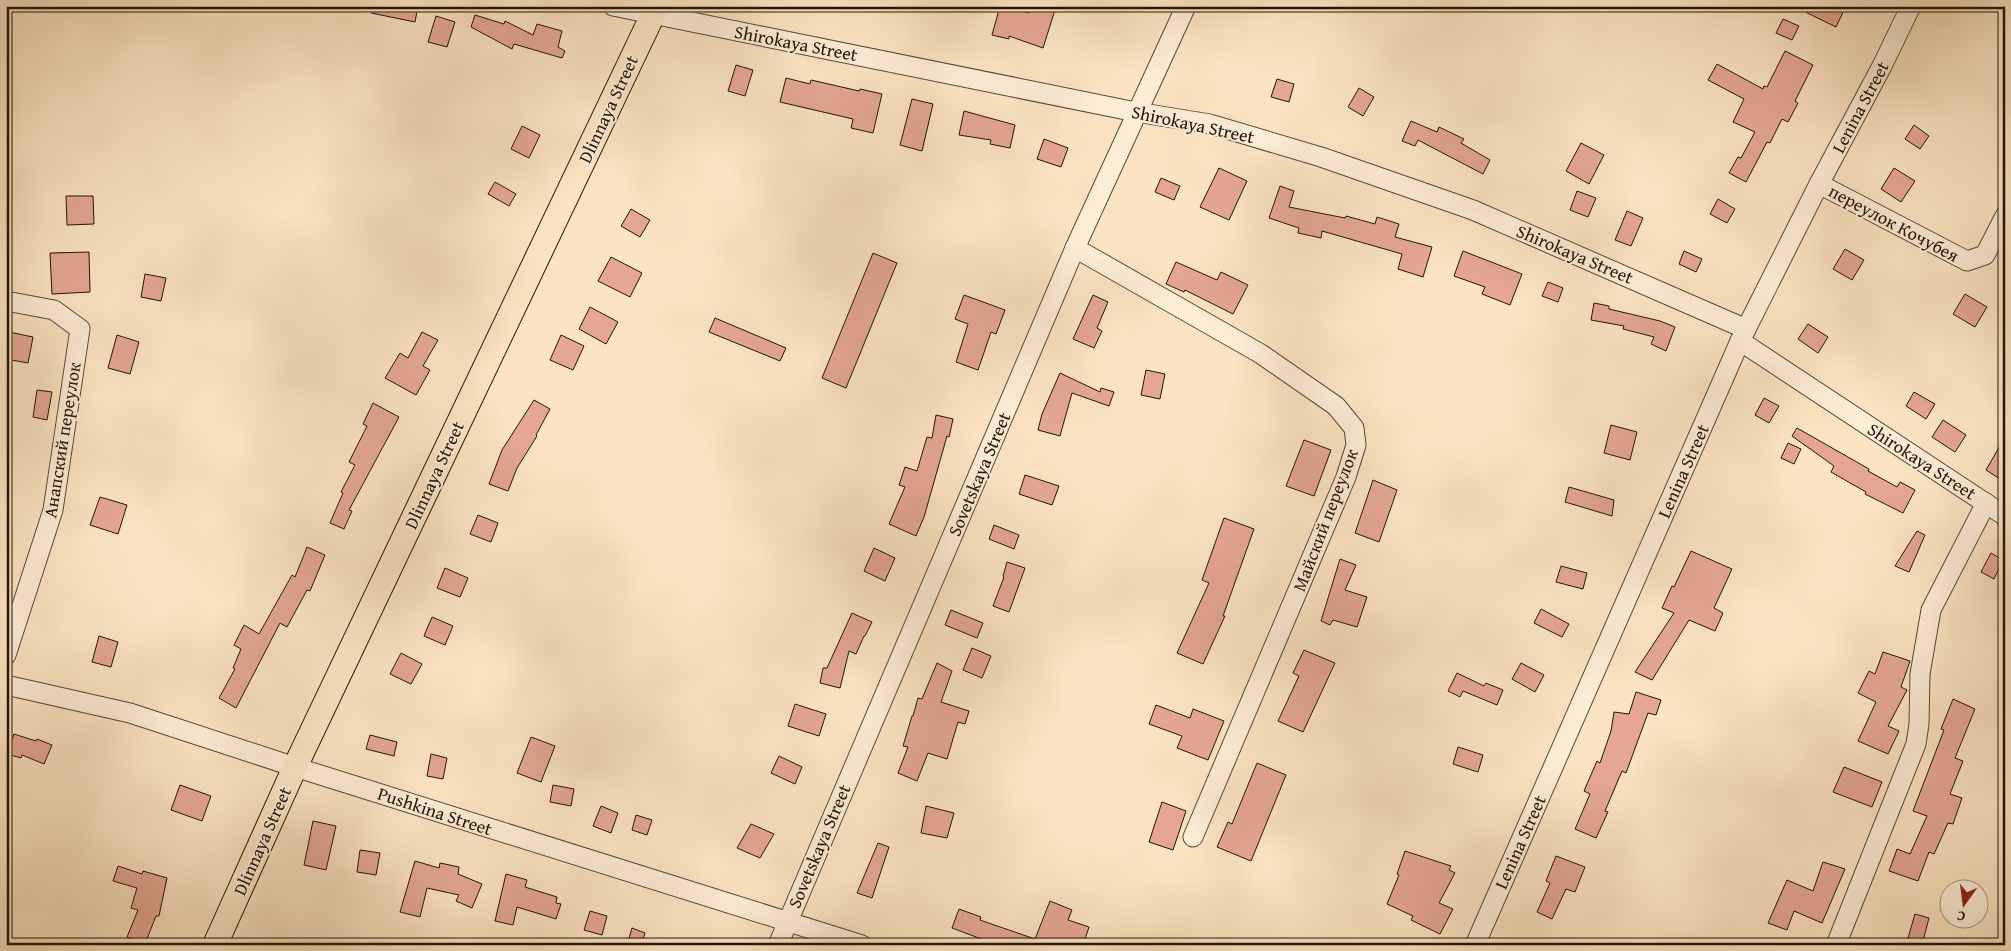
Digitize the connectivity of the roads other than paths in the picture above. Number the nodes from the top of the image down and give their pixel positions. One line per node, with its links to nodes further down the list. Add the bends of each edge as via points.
1 (613, 6): 4 (street, Shirokaya Street)
2 (1186, 6): 5 (street, Sovetskaya Street)
3 (1911, 6): 6 (street, Lenina Street)
4 (655, 10): 5 (street, Shirokaya Street); 15 (main road, Dlinnaya Street)
5 (1136, 112): 8 (street, Sovetskaya Street); 10 (street, Shirokaya Street, via 1210,124 1321,157 1473,210)
6 (1819, 184): 7 (street, переулок Кочубея, via 1967,261 1985,255); 10 (street, Lenina Street)
7 (2005, 216)
8 (1075, 248): 16 (street, Майский переулок, via 1261,354 1336,406 1354,428 1356,445 1346,477); 17 (street, Sovetskaya Street)
9 (6, 301): 13 (street, Анапский переулок, via 54,310 80,329 54,510)
10 (1743, 335): 11 (street, Shirokaya Street); 21 (street, Lenina Street)
11 (1986, 504): 12 (street, Shirokaya Street); 22 (street, via 1931,610 1920,674 1916,744)
12 (2005, 516)
13 (6, 655)
14 (6, 685): 15 (street, Pushkina Street, via 130,713)
15 (295, 767): 17 (street, Pushkina Street); 18 (main road, Dlinnaya Street)
16 (1193, 837)
17 (786, 922): 19 (street, Sovetskaya Street); 20 (street, Pushkina Street)
18 (215, 945)
19 (778, 945)
20 (862, 945)
21 (1475, 945)
22 (1836, 945)

